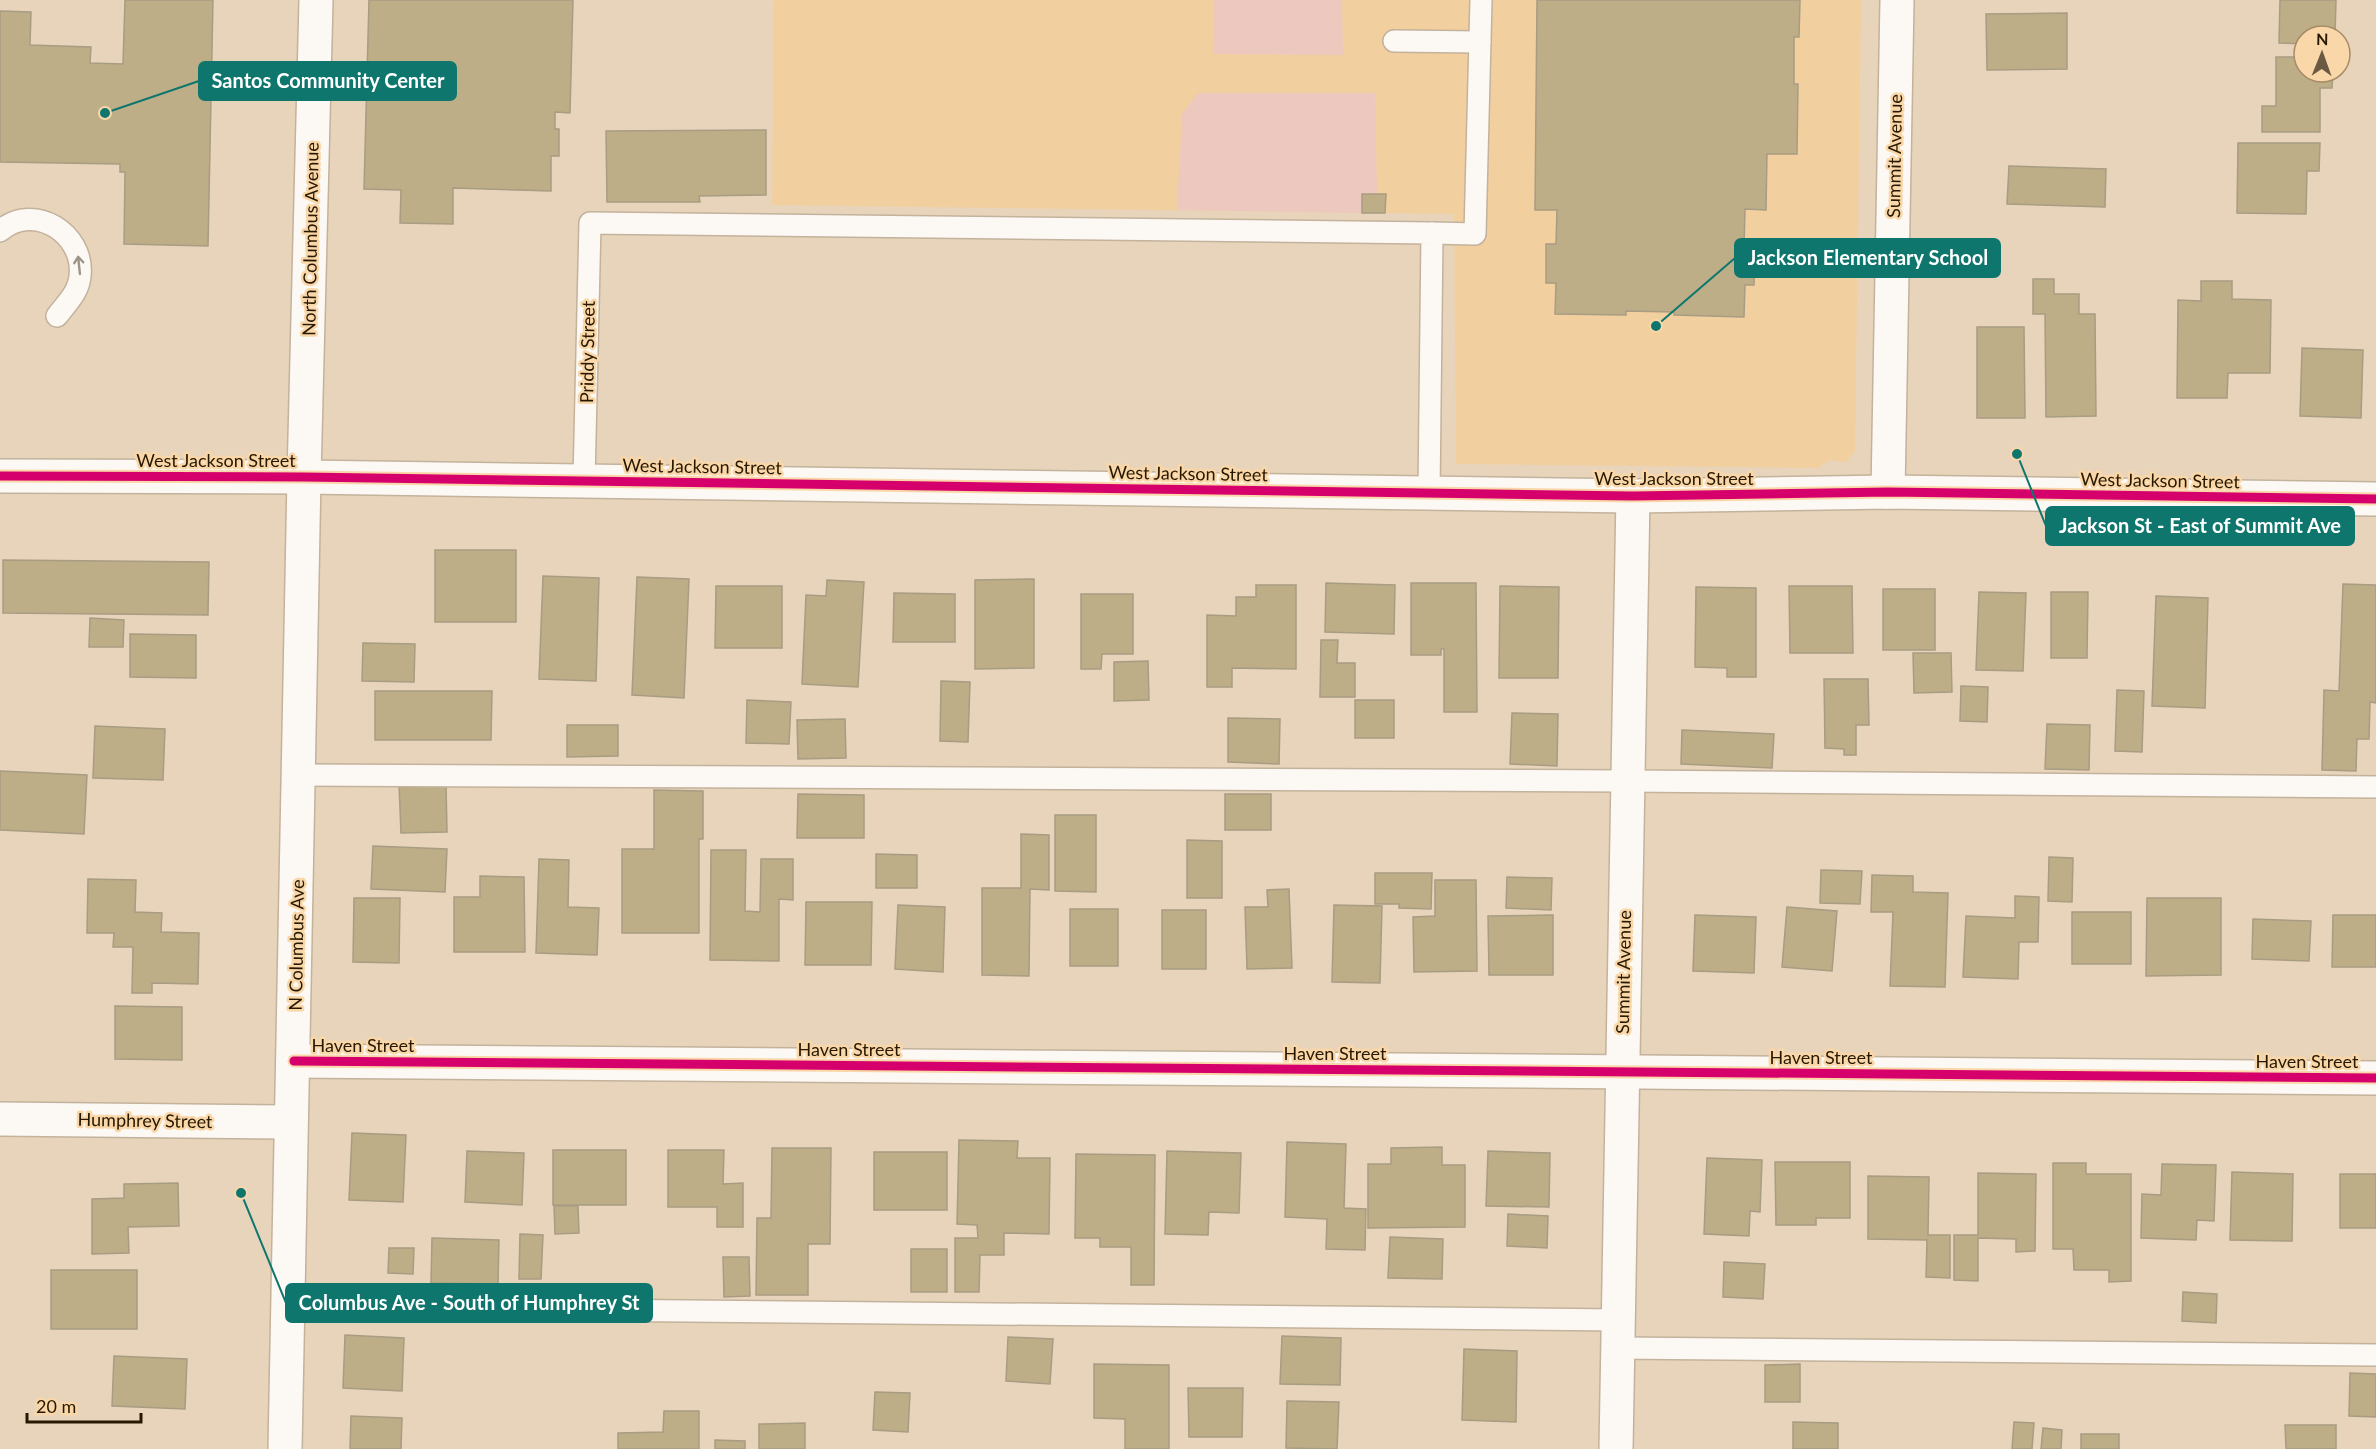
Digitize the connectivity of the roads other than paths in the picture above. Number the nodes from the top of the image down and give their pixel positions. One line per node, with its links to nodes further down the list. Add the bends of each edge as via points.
1 (316, 0): 10 (street, North Columbus Avenue)
2 (1481, 0): 5 (lane)
3 (1897, 0): 12 (street, Summit Avenue)
4 (1394, 40): 5 (lane)
5 (1480, 42): 7 (lane, via 1475,234)
6 (0, 231): 8 (lane, one-way to 6, via 81,278 75,245 65,232 35,220 19,221)
7 (1431, 233): 11 (lane, Priddy Street, via 590,223); 13 (lane)
8 (57, 316)
9 (0, 476): 10 (street, West Jackson Street)
10 (304, 477): 11 (street, West Jackson Street); 16 (street, N Columbus Ave)
11 (584, 481): 13 (street, West Jackson Street)
12 (1888, 492): 14 (street, West Jackson Street); 15 (street, West Jackson Street)
13 (1429, 493): 14 (street, West Jackson Street)
14 (1633, 496): 17 (street, Summit Avenue)
15 (2376, 500)
16 (298, 775): 17 (lane); 19 (street, N Columbus Ave)
17 (1627, 781): 18 (lane); 20 (street, Summit Avenue)
18 (2376, 787)
19 (294, 1061): 20 (street, Haven Street); 23 (street, N Columbus Ave)
20 (1622, 1072): 21 (street, Haven Street); 25 (street, Summit Avenue)
21 (2376, 1078)
22 (0, 1119): 23 (street, Humphrey Street)
23 (291, 1122): 24 (street, N Columbus Ave)
24 (287, 1307): 25 (lane); 27 (street, N Columbus Ave)
25 (1618, 1334): 26 (lane); 28 (street, Summit Avenue)
26 (2376, 1355)
27 (285, 1449)
28 (1616, 1449)

